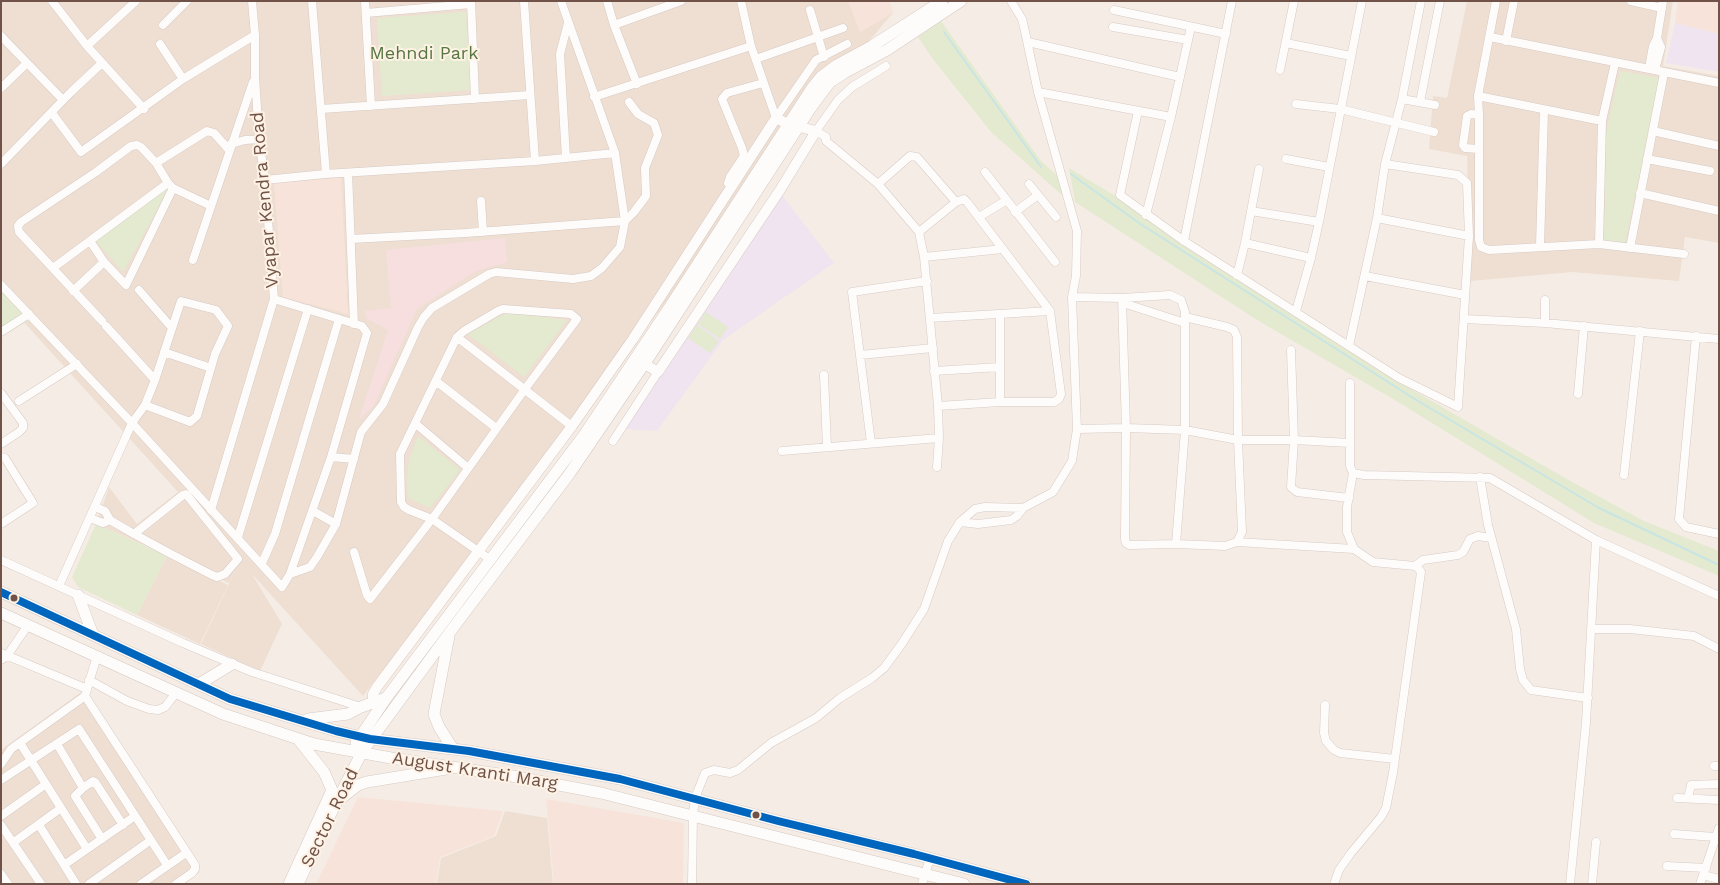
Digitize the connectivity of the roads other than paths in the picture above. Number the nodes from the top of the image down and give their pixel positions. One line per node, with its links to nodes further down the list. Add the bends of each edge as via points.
1 (52, 1): 45 (street)
2 (136, 1): 45 (street)
3 (187, 1): 29 (street)
4 (252, 1): 35 (street, Vyapar Kendra Road)
5 (312, 1): 77 (street)
6 (365, 1): 27 (street)
7 (524, 1): 65 (street)
8 (561, 1): 28 (street)
9 (607, 1): 30 (street)
10 (741, 1): 46 (street)
11 (942, 1): 87 (main road, via 821,78 812,88)
12 (962, 1): 87 (main road, via 830,82)
13 (1010, 1): 41 (street, via 1022,19)
14 (1232, 1): 34 (street)
15 (1294, 1): 42 (street)
16 (1362, 1): 47 (street)
17 (1421, 1): 69 (street)
18 (1440, 1): 72 (street)
19 (1496, 1): 38 (street)
20 (1514, 1): 40 (street)
21 (1631, 1): 24 (street)
22 (676, 2): 30 (street)
23 (471, 3): 27 (street); 68 (street)
24 (1663, 5): 54 (street, via 1653,46)
25 (810, 10): 37 (street)
26 (1114, 10): 32 (street)
27 (366, 13): 75 (street)
28 (568, 23): 67 (street); 96 (street, via 560,54)
29 (164, 25)
30 (614, 25): 62 (street)
31 (1113, 27): 39 (street)
32 (1191, 27): 34 (street); 39 (street)
33 (843, 28): 37 (street)
34 (1226, 34): 134 (street)
35 (255, 35): 57 (street, Vyapar Kendra Road); 59 (street)
36 (1, 36): 52 (street)
37 (818, 37): 48 (street); 49 (street)
38 (1490, 37): 40 (street); 66 (street)
39 (1188, 40): 58 (street)
40 (1506, 41): 51 (street)
41 (1028, 42): 58 (street); 64 (street)
42 (1286, 43): 47 (street); 55 (street)
43 (160, 44): 59 (street)
44 (846, 44): 48 (street)
45 (87, 46): 50 (street)
46 (751, 46): 49 (street); 62 (street)
47 (1351, 56): 78 (street)
48 (824, 57): 84 (street, via 816,60)
49 (756, 59): 60 (street)
50 (102, 63): 70 (street); 76 (street)
51 (1615, 63): 54 (street); 86 (street)
52 (27, 64): 63 (street); 70 (street)
53 (886, 66): 90 (street, via 852,86)
54 (1652, 69): 56 (street)
55 (1280, 70)
56 (1664, 73): 61 (street); 88 (street)
57 (255, 77): 91 (street, Vyapar Kendra Road); 93 (street)
58 (1180, 77): 83 (street)
59 (183, 80): 76 (street)
60 (763, 83): 84 (street); 113 (street, via 727,93 722,99 744,156 730,177 728,182)
61 (1719, 83)
62 (637, 84): 67 (street)
63 (1, 88)
64 (1038, 92): 79 (street); 154 (street, via 1077,230)
65 (530, 95): 68 (street); 99 (street)
66 (1478, 96): 80 (street); 82 (street)
67 (594, 97): 95 (street)
68 (475, 99): 75 (street)
69 (1402, 99): 72 (street); 85 (street)
70 (63, 100): 81 (street)
71 (629, 102): 127 (street, via 638,114 654,123 658,135 645,168 646,196)
72 (1420, 102): 74 (street)
73 (1296, 104): 78 (street)
74 (1435, 105)
75 (372, 106): 77 (street)
76 (144, 109): 81 (street, via 81,152)
77 (321, 109): 108 (street)
78 (1340, 109): 85 (street); 103 (street)
79 (1138, 110): 83 (street); 123 (street, via 1120,195)
80 (1544, 110): 86 (street); 137 (street)
81 (52, 112): 101 (street)
82 (1479, 115): 94 (street); 94 (street, via 1467,116 1463,145)
83 (1171, 117): 123 (street)
84 (776, 118): 87 (street); 113 (street)
85 (1395, 121): 89 (street); 102 (street)
86 (1602, 122): 136 (street)
87 (793, 125): 90 (street); 182 (main road); 205 (main road)
88 (1652, 131): 92 (street); 98 (street)
89 (1434, 132)
90 (815, 133): 110 (street); 186 (street)
91 (259, 139): 93 (street, via 245,140); 109 (street, Vyapar Kendra Road)
92 (1719, 146)
93 (230, 147): 100 (street, via 207,131); 119 (street)
94 (1478, 149): 137 (street, via 1481,247 1489,250)
95 (615, 153): 96 (street); 127 (street)
96 (566, 158): 99 (street)
97 (1286, 159): 103 (street)
98 (1647, 159): 105 (street); 114 (street)
99 (535, 161): 107 (street)
100 (156, 163): 112 (street); 146 (street, via 137,145 131,146 21,222 19,232)
101 (1, 164)
102 (1385, 164): 126 (street); 131 (street, via 1458,175 1467,182)
103 (1329, 168): 128 (street)
104 (1259, 169): 120 (street)
105 (1710, 171)
106 (985, 172): 116 (street)
107 (348, 173): 108 (street); 132 (street)
108 (326, 174): 109 (street)
109 (264, 180): 155 (street, Vyapar Kendra Road)
110 (878, 184): 118 (street, via 910,156 917,157); 130 (street)
111 (1029, 184): 115 (street)
112 (170, 185): 119 (street); 133 (street); 144 (street, via 126,284)
113 (732, 186): 200 (street, via 633,339)
114 (1640, 193): 121 (street); 138 (street)
115 (1038, 195): 122 (street); 125 (street)
116 (1006, 200): 122 (street); 124 (street)
117 (481, 201): 129 (street)
118 (956, 202): 124 (street, via 964,199); 130 (street)
119 (211, 206): 143 (street)
120 (1251, 211): 128 (street); 135 (street)
121 (1719, 211)
122 (1015, 212): 145 (street)
123 (1146, 215): 134 (street)
124 (978, 217): 139 (street)
125 (1056, 217)
126 (1377, 218): 131 (street); 148 (street)
127 (625, 221): 129 (street); 217 (street, via 620,247 602,268 590,276 573,279 496,272 432,308 418,327 383,404 361,432)
128 (1320, 222): 142 (street)
129 (483, 232): 132 (street)
130 (919, 232): 141 (street)
131 (1469, 236): 153 (street)
132 (351, 239): 168 (street)
133 (90, 241): 144 (street); 146 (street)
134 (1184, 241): 147 (street)
135 (1245, 243): 142 (street); 147 (street)
136 (1599, 244): 137 (street); 138 (street)
137 (1540, 246)
138 (1630, 248): 140 (street)
139 (1003, 249): 141 (street); 159 (street)
140 (1684, 254)
141 (924, 257): 149 (street)
142 (1311, 258): 160 (street)
143 (193, 260)
144 (104, 262): 152 (street)
145 (1055, 262)
146 (53, 268): 152 (street)
147 (1237, 275): 160 (street)
148 (1365, 276): 153 (street); 176 (street)
149 (927, 281): 163 (street); 180 (street, via 852,292)
150 (1, 285): 161 (street)
151 (138, 290): 170 (street)
152 (74, 291): 188 (street)
153 (1465, 295): 165 (street)
154 (1072, 297): 157 (street); 203 (street)
155 (274, 299): 158 (street); 226 (street, Vyapar Kendra Road)
156 (1545, 300): 167 (street)
157 (1122, 301): 166 (street); 166 (street, via 1170,295 1181,300); 202 (street)
158 (308, 309): 164 (street); 236 (street)
159 (1050, 311): 162 (street); 195 (street, via 1059,399 1054,402)
160 (1296, 311): 176 (street)
161 (29, 314): 172 (street); 181 (street)
162 (1000, 315): 163 (street); 183 (street)
163 (930, 318): 177 (street)
164 (339, 319): 168 (street); 246 (street, via 275,534)
165 (1464, 319): 167 (street); 176 (street, via 1458,408 1399,378)
166 (1185, 320): 204 (street); 207 (street, via 1234,330)
167 (1545, 323): 169 (street)
168 (354, 324): 216 (street, via 362,326 367,333)
169 (1584, 326): 171 (street); 193 (street)
170 (172, 328): 179 (street); 184 (street, via 181,301 216,310 228,326)
171 (1640, 331): 173 (street); 221 (street)
172 (1, 332)
173 (1696, 336): 175 (street); 235 (street, via 1679,518 1686,527)
174 (457, 337): 189 (street); 191 (street); 191 (street, via 503,309 575,316 577,319)
175 (1719, 339)
176 (1349, 346)
177 (932, 348): 180 (street); 185 (street)
178 (1291, 350): 208 (street)
179 (164, 352): 184 (street); 188 (street)
180 (860, 355): 210 (street)
181 (77, 364): 194 (street); 198 (street)
182 (645, 364): 186 (street); 256 (main road, via 570,473)
183 (1000, 367): 185 (street); 195 (street)
184 (211, 368): 196 (street, via 197,416 190,422)
185 (934, 371): 197 (street)
186 (658, 372): 209 (street)
187 (824, 375): 213 (street)
188 (156, 380): 196 (street)
189 (436, 381): 199 (street); 201 (street)
190 (1350, 383): 211 (street)
191 (525, 389): 200 (street); 201 (street)
192 (1, 393): 212 (street, via 23,423 19,432)
193 (1578, 394)
194 (19, 401)
195 (1000, 402): 197 (street)
196 (145, 405): 198 (street)
197 (938, 406): 206 (street)
198 (132, 423): 224 (street); 226 (street)
199 (416, 424): 218 (street); 229 (street, via 400,454 400,502 409,510)
200 (571, 425): 205 (street); 242 (street)
201 (496, 428): 218 (street)
202 (1126, 428): 203 (street); 204 (street); 240 (street, via 1126,544)
203 (1077, 429): 225 (street, via 1072,461 1053,492)
204 (1185, 430): 207 (street); 240 (street)
205 (584, 435): 245 (main road)
206 (939, 438): 210 (street); 219 (street)
207 (1238, 440): 208 (street); 239 (street, via 1242,532)
208 (1294, 440): 211 (street); 223 (street, via 1293,490)
209 (613, 441)
210 (870, 443): 213 (street)
211 (1350, 443): 220 (street)
212 (1, 444)
213 (826, 447): 214 (street)
214 (782, 450)
215 (1, 457): 232 (street, via 5,458 33,503)
216 (331, 458): 217 (street); 227 (street)
217 (354, 459): 233 (street)
218 (468, 468): 229 (street)
219 (937, 468)
220 (1353, 473): 222 (street); 223 (street)
221 (1624, 476)
222 (1480, 477): 237 (street); 238 (street, via 1490,478)
223 (1349, 498): 241 (street, via 1347,532)
224 (95, 507): 228 (street); 230 (street, via 105,511)
225 (1023, 508): 231 (street, via 975,509); 231 (street, via 1011,520 978,524)
226 (211, 510): 236 (street)
227 (313, 511): 233 (street); 248 (street)
228 (90, 518): 230 (street, via 103,523); 249 (street)
229 (432, 519): 242 (street); 243 (street, via 370,599)
230 (110, 520): 234 (street)
231 (960, 522): 286 (street, via 948,540 924,609 884,668 816,718 771,743 738,770 705,773)
232 (1, 524)
233 (336, 524): 248 (street, via 310,567)
234 (134, 534): 234 (street, via 217,577 225,574 238,559 186,494)
235 (1719, 534)
236 (238, 537): 246 (street)
237 (1491, 538): 247 (street, via 1478,536 1470,539 1458,555 1423,560); 267 (street, via 1516,629 1520,669 1526,685 1531,690)
238 (1596, 540): 252 (street); 255 (street)
239 (1237, 542): 240 (street, via 1225,546); 241 (street)
240 (1176, 544)
241 (1354, 549): 247 (street, via 1373,562)
242 (478, 551): 245 (street); 268 (street, via 377,687)
243 (354, 552)
244 (1, 560): 249 (street)
245 (491, 560): 266 (main road)
246 (262, 563): 248 (street, via 282,587)
247 (1415, 566): 279 (street, via 1421,572)
248 (290, 574)
249 (59, 586): 251 (street)
250 (1, 592): 257 (main road, August Kranti Marg)
251 (78, 595): 257 (main road); 261 (street)
252 (1719, 596)
253 (1, 613): 254 (main road, August Kranti Marg)
254 (28, 625): 259 (street); 260 (main road, August Kranti Marg)
255 (1591, 629): 258 (street, via 1630,629 1694,636); 267 (street)
256 (450, 632): 273 (main road); 276 (main road, via 434,714)
257 (93, 635): 263 (main road, August Kranti Marg)
258 (1719, 649)
259 (3, 656): 264 (street)
260 (97, 656): 262 (street); 265 (main road, August Kranti Marg)
261 (232, 664): 263 (main road); 270 (street)
262 (89, 680): 264 (street); 265 (street, via 149,709 163,708)
263 (199, 684): 271 (main road, August Kranti Marg, via 230,699)
264 (86, 692): 274 (street); 307 (street)
265 (176, 693): 272 (main road, August Kranti Marg, via 223,714)
266 (387, 697): 268 (main road); 273 (main road)
267 (1588, 698): 328 (street)
268 (373, 703): 270 (main road)
269 (1324, 705): 279 (street, via 1324,733 1334,750)
270 (361, 707): 271 (main road, via 348,714)
271 (299, 719): 273 (main road, August Kranti Marg)
272 (297, 738): 277 (main road, August Kranti Marg); 322 (main road, Sector Road, via 324,772 332,790)
273 (365, 738): 276 (main road, August Kranti Marg); 277 (main road, Sector Road)
274 (20, 743): 278 (street); 280 (street)
275 (57, 744): 280 (street); 285 (street); 294 (street, via 79,729)
276 (453, 749): 286 (main road, August Kranti Marg, via 620,779)
277 (357, 751): 281 (main road, August Kranti Marg); 290 (main road, Sector Road)
278 (2, 759)
279 (1395, 759): 327 (street, via 1386,808 1339,870)
280 (31, 761): 282 (street); 283 (street)
281 (460, 767): 290 (main road, via 367,782 342,797); 292 (main road, August Kranti Marg, via 600,793)
282 (1, 780)
283 (46, 784): 291 (street); 293 (street)
284 (1719, 784): 288 (street, via 1691,785)
285 (83, 788): 297 (street, via 95,782); 301 (street, via 75,796)
286 (695, 798): 292 (street); 308 (main road, August Kranti Marg)
287 (1677, 798): 288 (street)
288 (1688, 798): 289 (street)
289 (1719, 800)
290 (334, 807): 323 (main road, Sector Road)
291 (61, 808): 296 (street); 305 (street)
292 (693, 815): 314 (main road, August Kranti Marg); 324 (street)
293 (1, 816)
294 (135, 816): 297 (street); 302 (street)
295 (1, 825): 303 (street)
296 (39, 825): 303 (street); 309 (street)
297 (122, 825): 301 (street)
298 (1719, 828): 300 (street)
299 (1674, 834): 300 (street)
300 (1715, 837): 306 (street)
301 (102, 839): 305 (street)
302 (151, 840): 310 (street); 319 (street)
303 (14, 842): 317 (street)
304 (1596, 842): 329 (street)
305 (87, 849): 309 (street)
306 (1715, 851): 312 (street)
307 (186, 853): 310 (street); 321 (street, via 195,868)
308 (930, 858): 314 (street); 326 (main road, August Kranti Marg)
309 (64, 865): 318 (street)
310 (167, 865): 320 (street)
311 (1667, 866): 312 (street)
312 (1704, 872): 315 (street); 330 (street)
313 (1, 874): 316 (street)
314 (924, 879): 325 (main road, August Kranti Marg)
315 (1719, 879)
316 (8, 884)
317 (41, 884)
318 (76, 884)
319 (89, 884)
320 (141, 884)
321 (176, 884)
322 (288, 884)
323 (298, 884)
324 (692, 884)
325 (964, 884)
326 (1026, 884)
327 (1334, 884)
328 (1570, 884)
329 (1592, 884)
330 (1700, 884)

